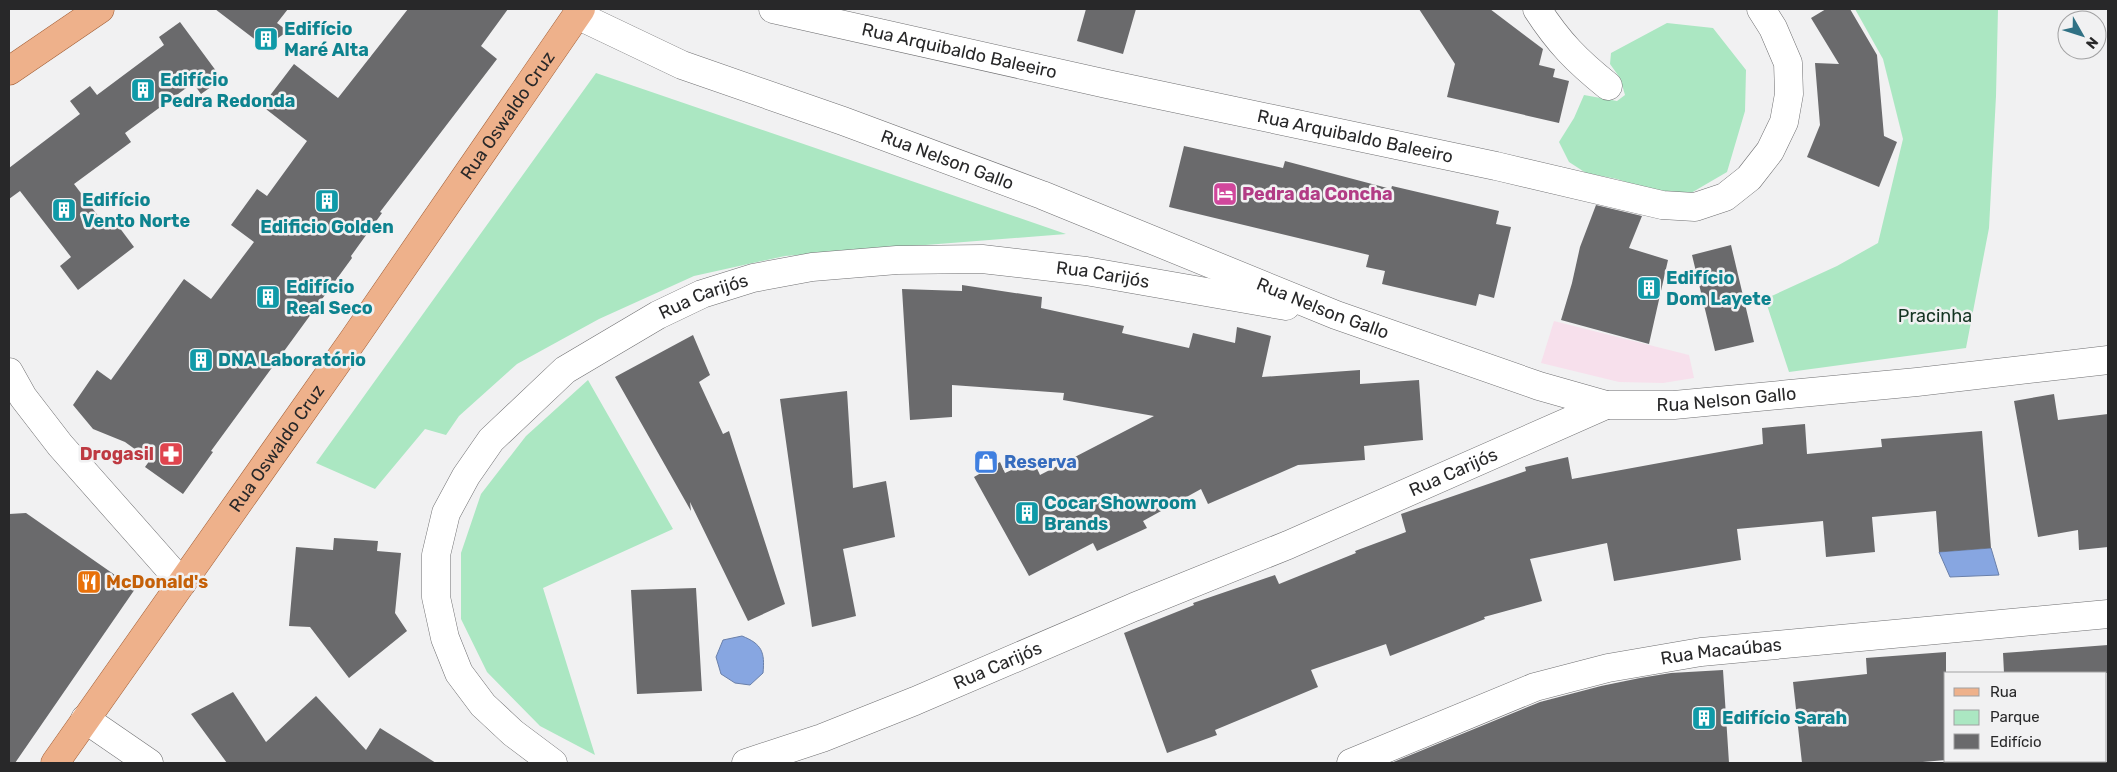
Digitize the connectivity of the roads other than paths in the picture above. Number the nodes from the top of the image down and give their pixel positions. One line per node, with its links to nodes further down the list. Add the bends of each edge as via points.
1 (100, 9): 6 (main road)
2 (773, 9): 4 (street, Rua Arquibaldo Baleeiro, via 1662,205 1695,207 1725,197 1749,178 1770,151 1784,122 1789,94 1788,63)
3 (1537, 9): 7 (street, via 1578,62)
4 (1761, 9)
5 (579, 12): 8 (street, Rua Nelson Gallo, via 682,65 1042,195); 12 (main road, Rua Oswaldo Cruz)
6 (9, 71)
7 (1608, 86)
8 (1336, 315): 11 (street, Rua Nelson Gallo, via 1539,386); 17 (street, Rua Carijós, via 1086,272 982,259 897,260 812,267 753,278 702,294 609,343 565,370 491,440 446,513 436,555 436,597 445,638 459,673 483,705)
9 (2108, 360): 11 (street, Rua Nelson Gallo, via 1674,405)
10 (9, 372): 12 (street, via 23,397 60,445)
11 (1606, 405): 18 (street, Rua Carijós, via 1288,545 915,701 822,738)
12 (182, 583): 14 (main road, Rua Oswaldo Cruz)
13 (2108, 614): 19 (street, Rua Macaúbas, via 1701,652 1608,668 1535,687)
14 (85, 720): 15 (main road, Rua Oswaldo Cruz); 16 (street)
15 (55, 763)
16 (149, 763)
17 (553, 763)
18 (746, 763)
19 (1351, 763)

